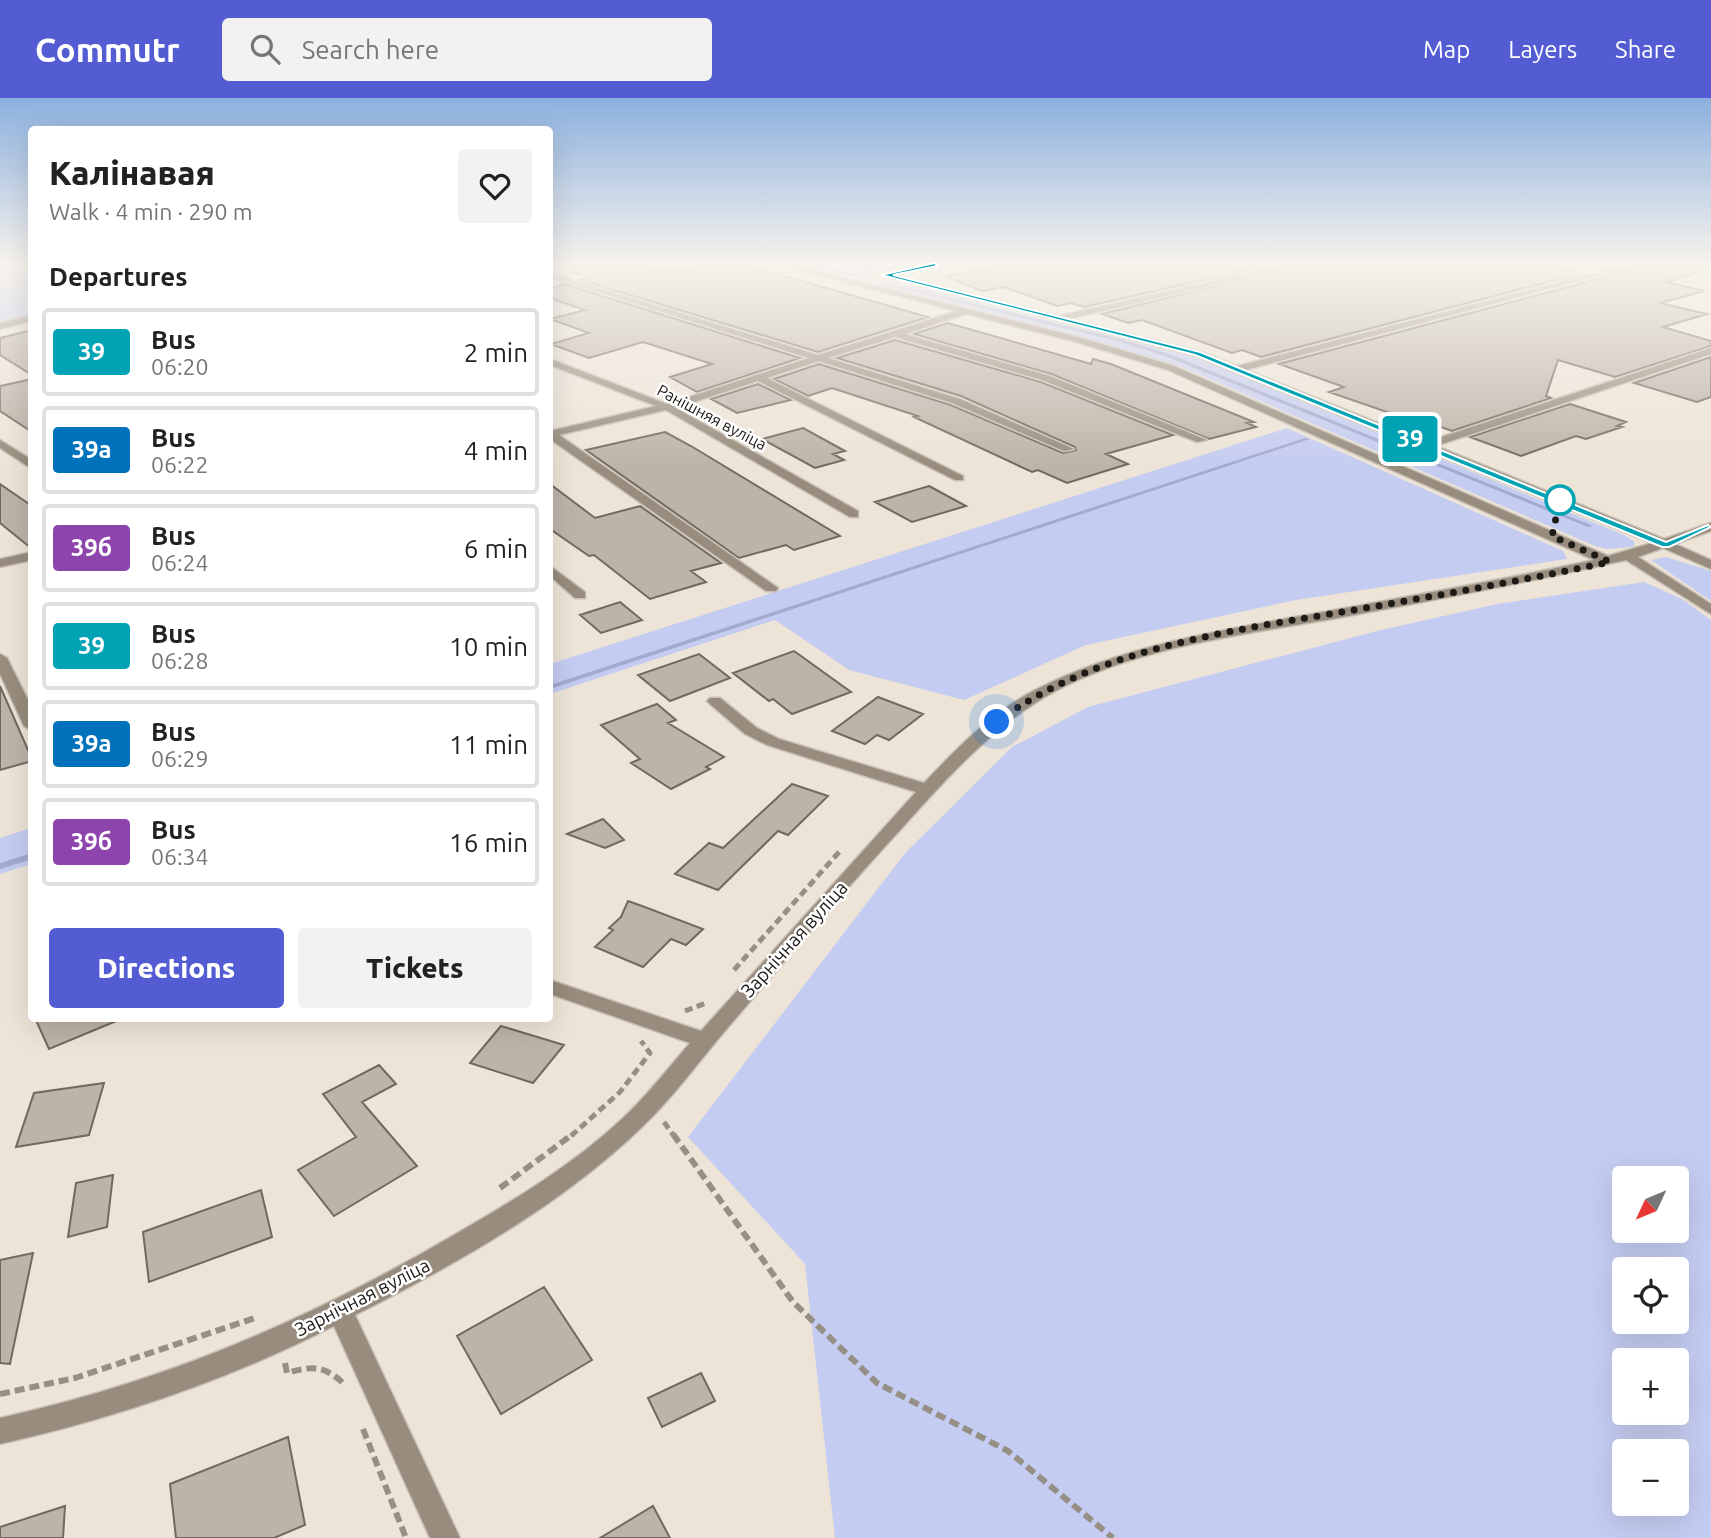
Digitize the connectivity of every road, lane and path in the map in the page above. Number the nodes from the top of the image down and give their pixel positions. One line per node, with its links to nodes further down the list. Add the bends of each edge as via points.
1 (739, 332): 8 (street)
2 (901, 332): 6 (street)
3 (1042, 332): 25 (street, via 1171,368)
4 (1111, 332): 10 (street)
5 (1379, 332): 10 (street)
6 (896, 334): 8 (street); 15 (street, via 1046,378)
7 (1711, 351): 17 (street)
8 (824, 358): 11 (street); 18 (street, via 956,401)
9 (553, 363): 12 (street, Ранішняя вуліца)
10 (1239, 369): 17 (street)
11 (759, 378): 12 (street); 20 (street)
12 (667, 407): 13 (street); 21 (street, Ранішняя вуліца)
13 (553, 433)
14 (553, 436): 29 (street)
15 (1201, 440)
16 (0, 443): 19 (street)
17 (1426, 446): 23 (street)
18 (1068, 449)
19 (28, 463)
20 (959, 478)
21 (854, 514)
22 (1711, 527): 23 (street, Зарнічная вуліца)
23 (1666, 545): 25 (street, Зарнічная вуліца); 27 (street)
24 (28, 557): 26 (street)
25 (1619, 559): 31 (street); 35 (street, Зарнічная вуліца, via 1234,632 1096,669 1018,706 976,740)
26 (0, 563)
27 (1711, 565)
28 (553, 572): 30 (street)
29 (771, 588)
30 (580, 595)
31 (1711, 610)
32 (0, 658): 34 (street)
33 (715, 701): 35 (street, via 751,731 773,742)
34 (28, 718)
35 (927, 790): 37 (street, Зарнічная вуліца)
36 (553, 987): 37 (street)
37 (705, 1040): 38 (street, Зарнічная вуліца)
38 (651, 1104): 39 (street, Зарнічная вуліца, via 577,1169 524,1205); 46 (path, via 793,1302 877,1383 1008,1451)
39 (341, 1312): 40 (street, Зарнічная вуліца); 45 (street)
40 (280, 1338): 41 (path, via 288,1373 312,1366 330,1369); 43 (street, Зарнічная вуліца, via 182,1379 54,1420)
41 (345, 1385)
42 (360, 1423): 44 (path)
43 (0, 1431)
44 (406, 1538)
45 (445, 1538)
46 (1113, 1538)

